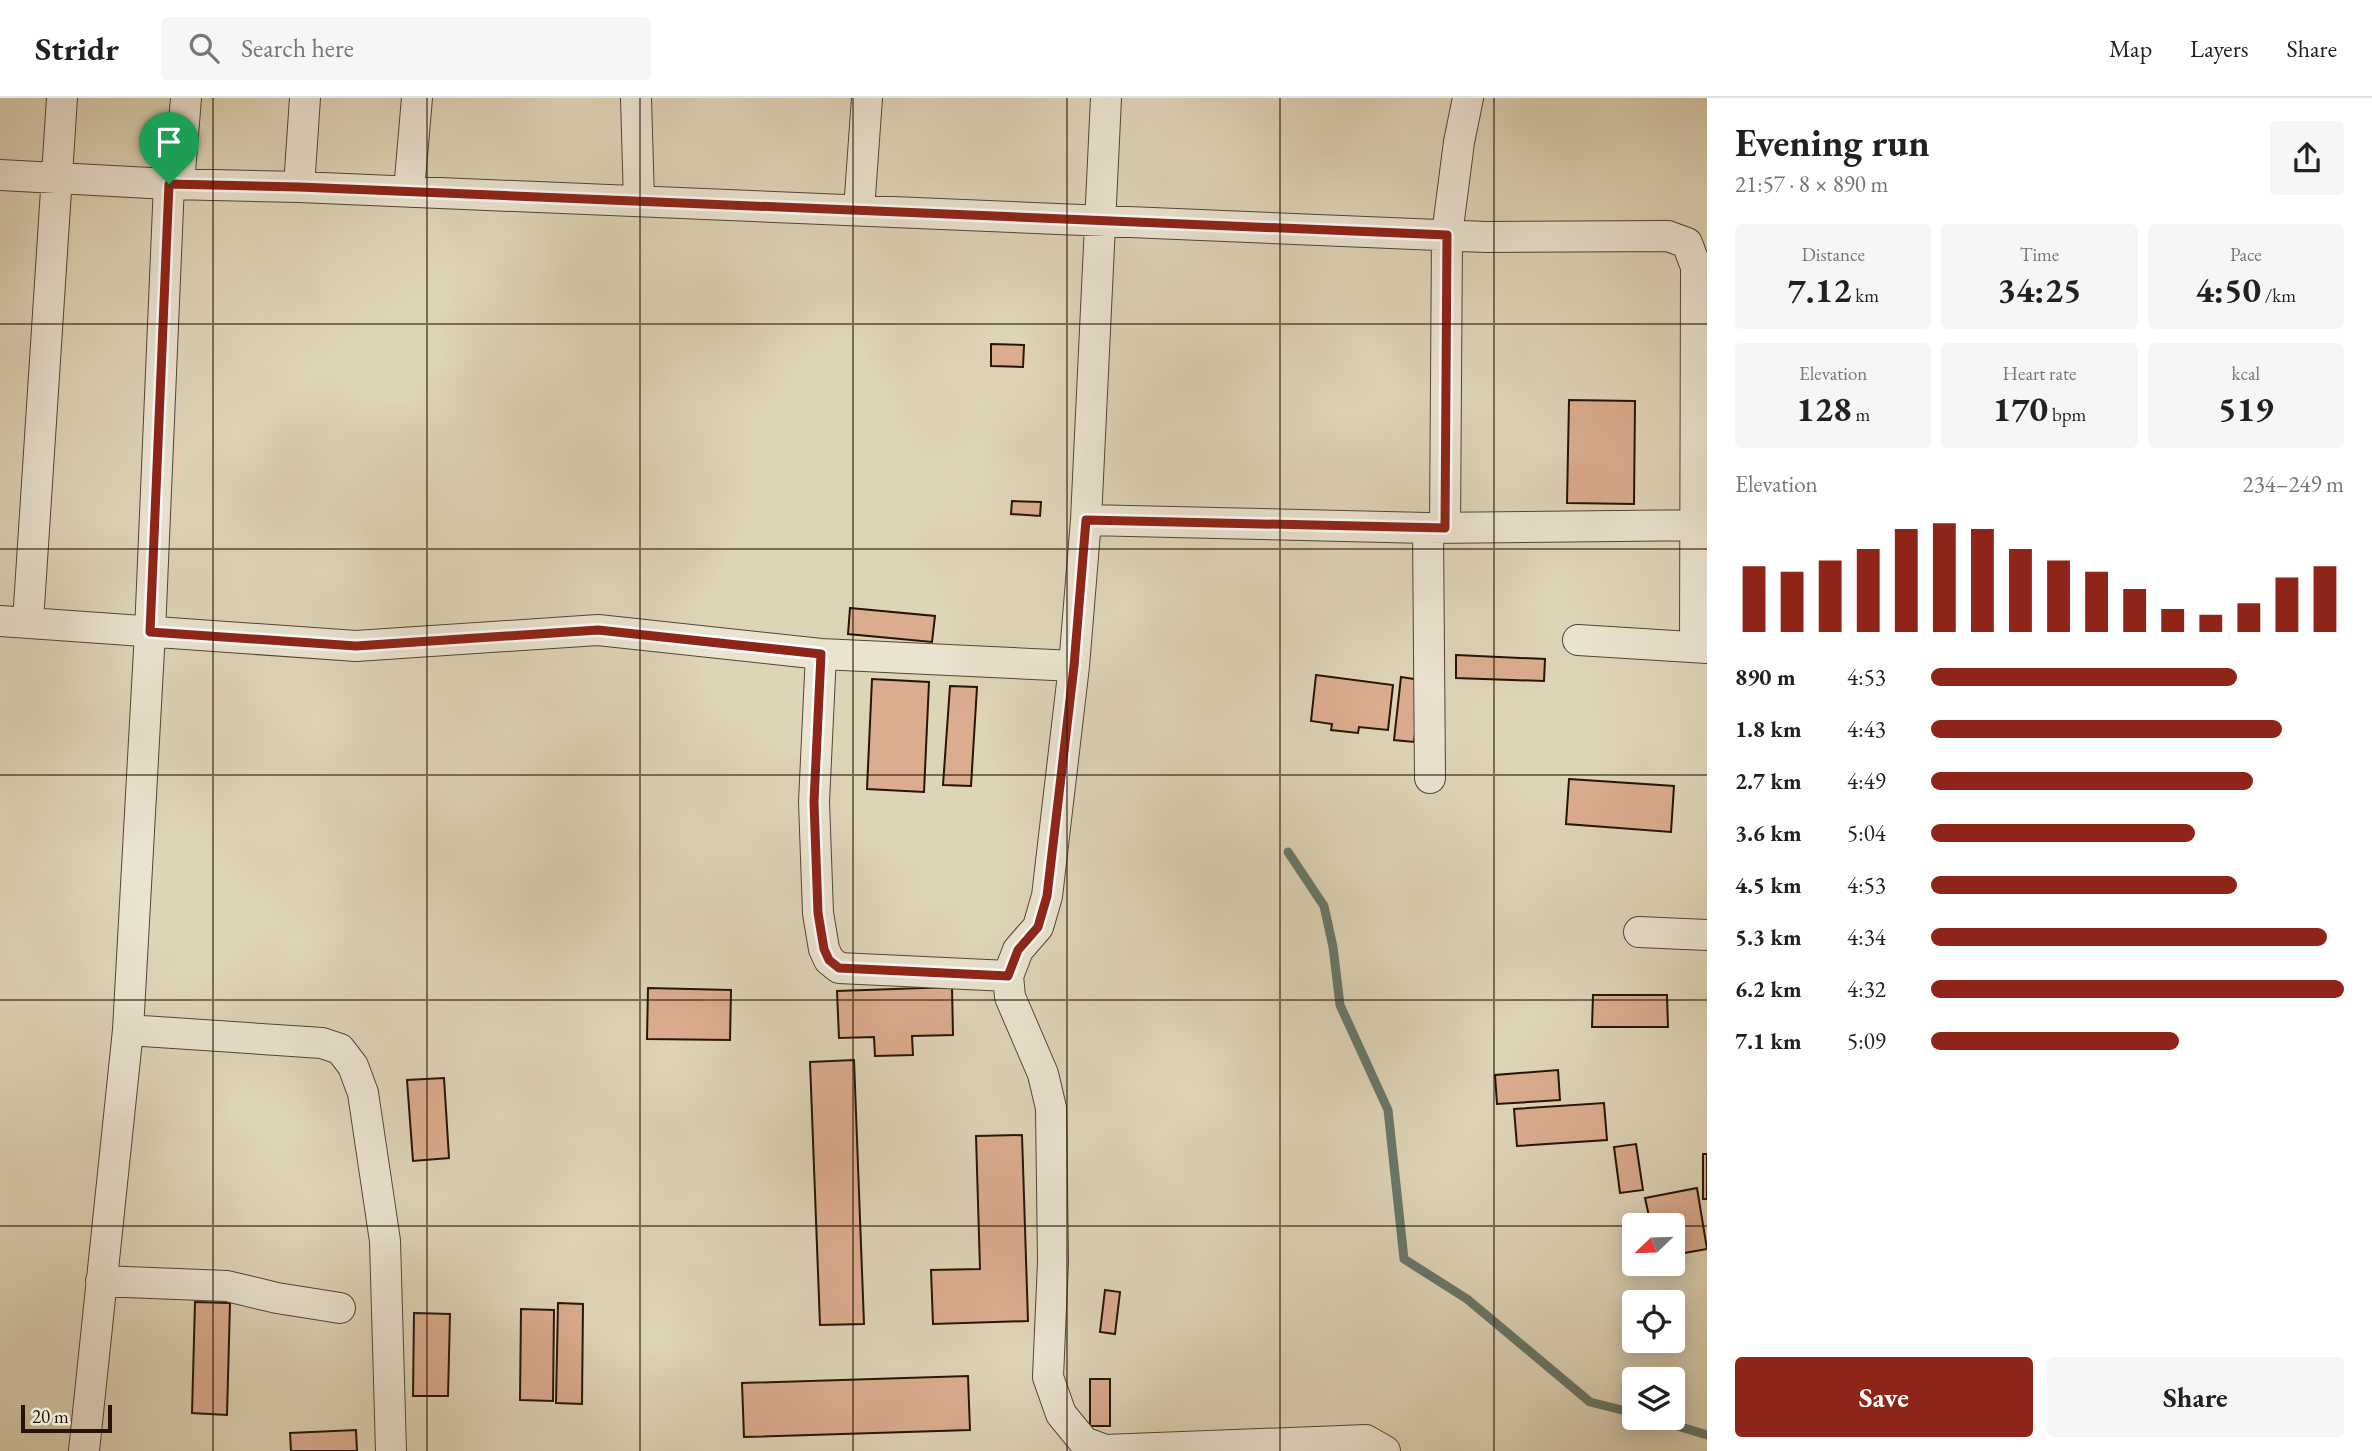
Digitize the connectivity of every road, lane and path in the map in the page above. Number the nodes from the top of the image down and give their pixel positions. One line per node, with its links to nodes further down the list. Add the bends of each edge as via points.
1 (62, 98): 10 (street)
2 (186, 98): 11 (street)
3 (305, 98): 12 (street)
4 (416, 98): 13 (street)
5 (636, 98): 14 (street)
6 (867, 98): 15 (street)
7 (1106, 98): 16 (street)
8 (1468, 98): 17 (street)
9 (0, 175): 10 (street)
10 (56, 178): 11 (street); 21 (street)
11 (174, 184): 12 (street); 22 (street)
12 (299, 187): 13 (street)
13 (409, 191): 14 (street)
14 (639, 201): 15 (street)
15 (859, 210): 16 (street)
16 (1101, 220): 17 (street); 18 (street)
17 (1447, 235): 19 (street, via 1668,236 1687,243 1696,267); 20 (street)
18 (1086, 520): 20 (street); 26 (street)
19 (1701, 526): 20 (street); 24 (street)
20 (1436, 528): 27 (street)
21 (14, 622): 22 (street)
22 (150, 632): 25 (street, via 356,646 598,630); 31 (street)
23 (1578, 640): 24 (street)
24 (1701, 648)
25 (821, 654): 26 (street); 30 (street, via 814,802 818,913 829,960 839,968)
26 (1074, 666): 30 (street, via 1047,896 1038,927 1018,950)
27 (1430, 778)
28 (1639, 932): 29 (street)
29 (1707, 935)
30 (1008, 976): 36 (street, via 1010,998 1043,1074 1051,1108 1053,1262 1048,1377 1061,1414 1084,1442 1105,1450 1366,1440)
31 (128, 1030): 32 (street); 35 (street, via 322,1043 340,1049 353,1066 363,1093 384,1241)
32 (102, 1280): 33 (street, via 227,1286); 34 (street)
33 (340, 1308)
34 (84, 1451)
35 (391, 1451)
36 (1385, 1451)

